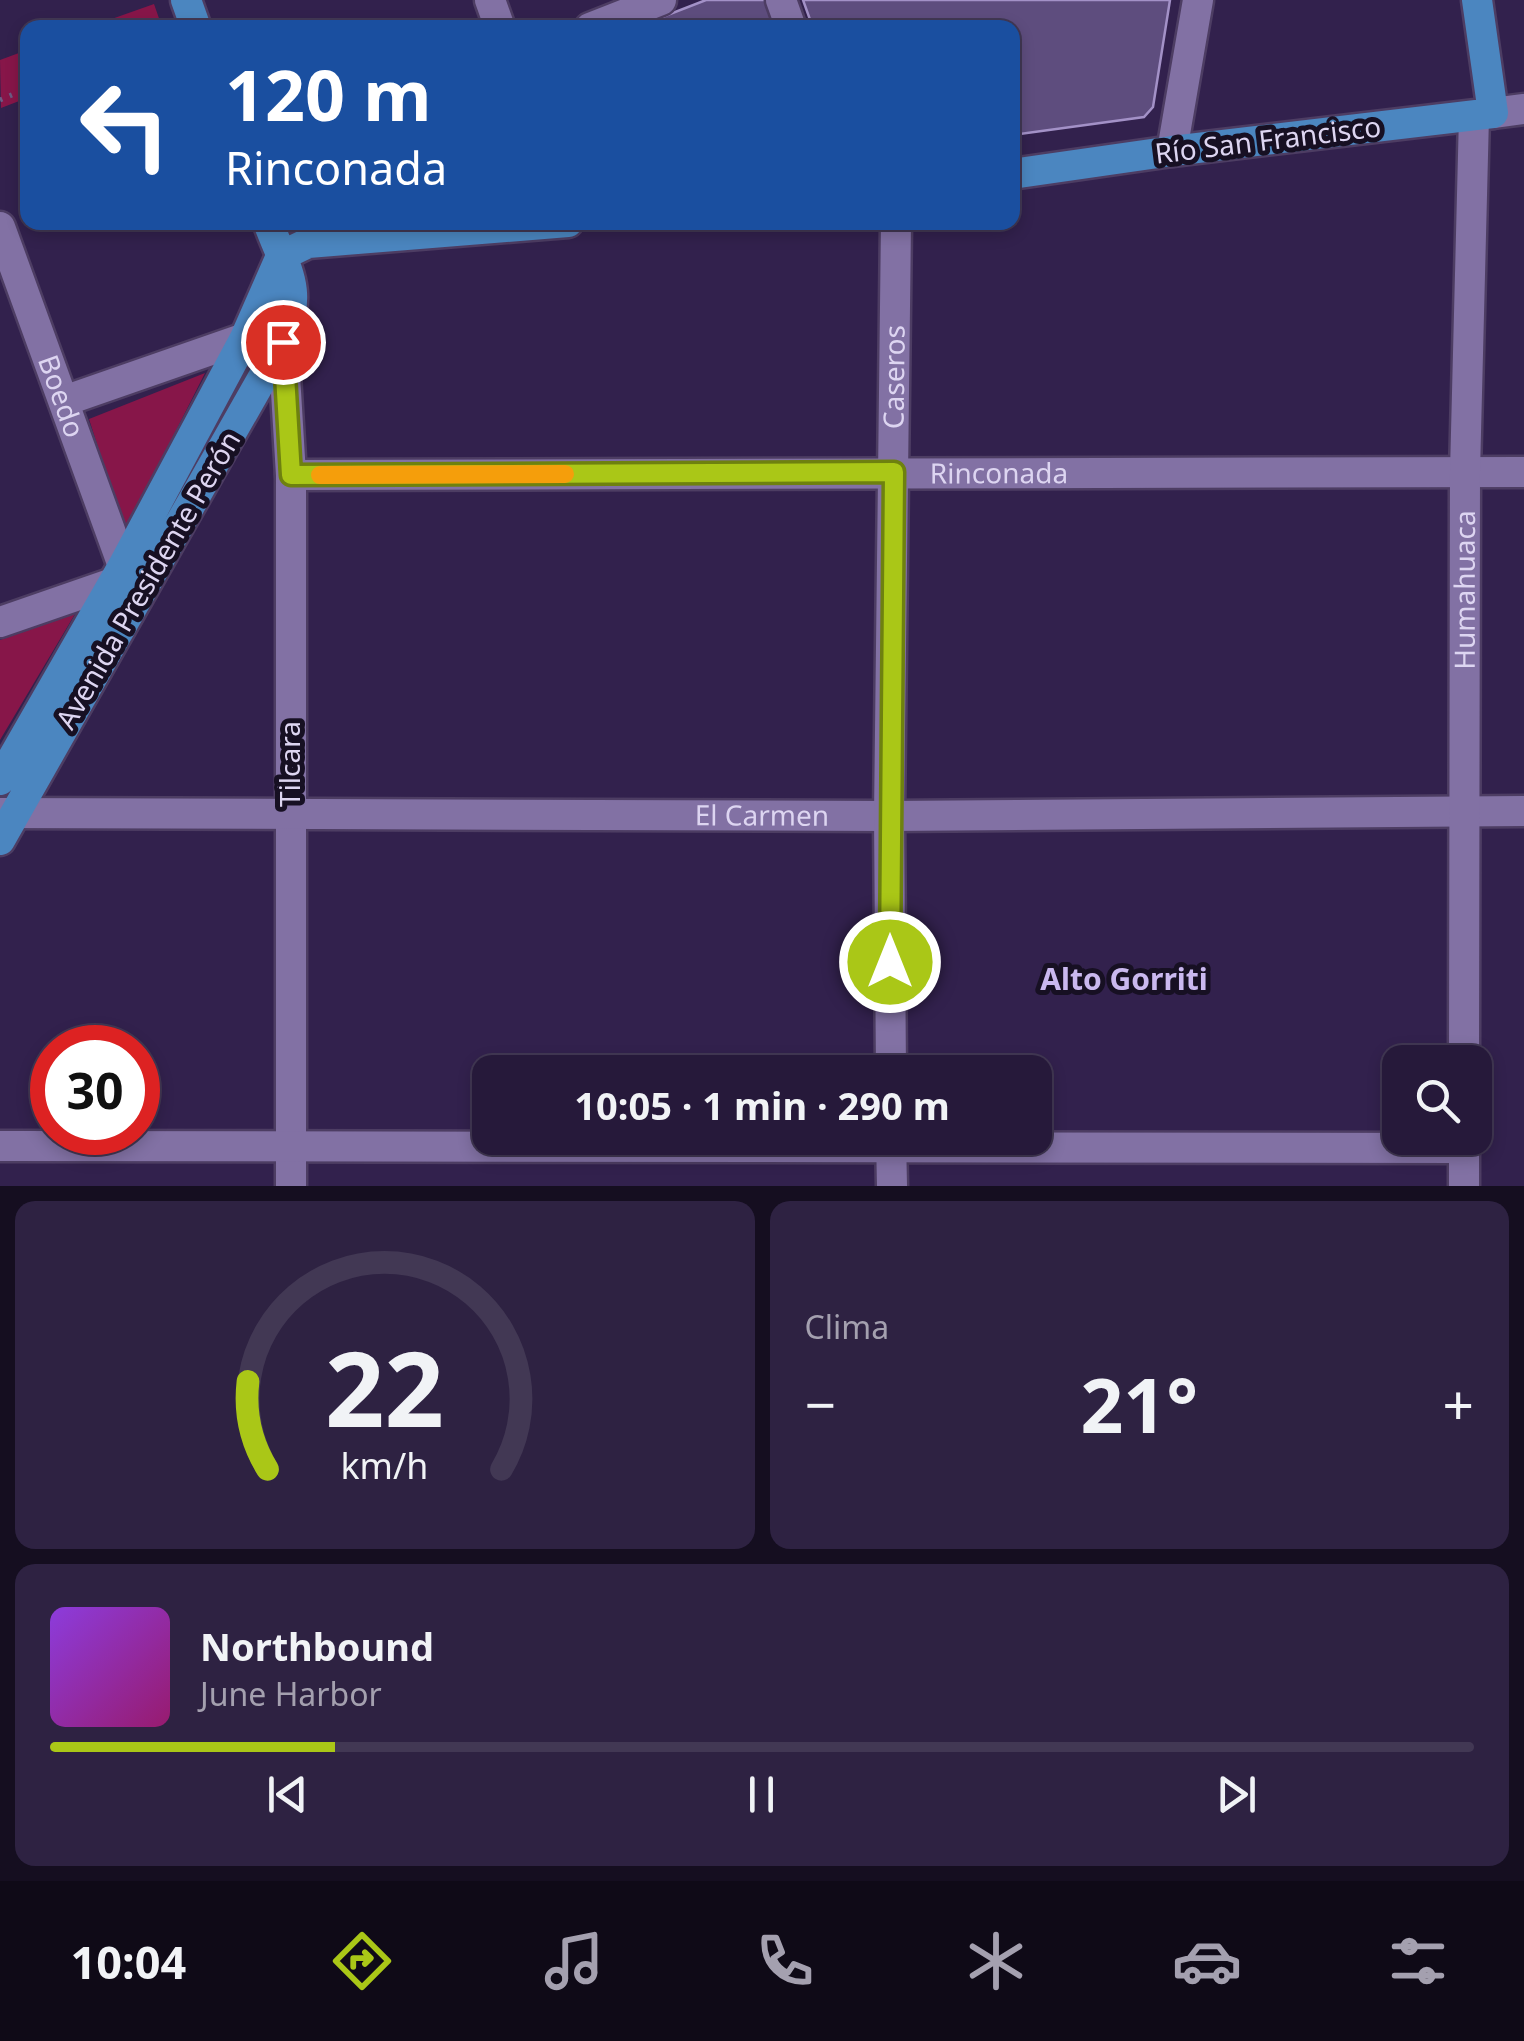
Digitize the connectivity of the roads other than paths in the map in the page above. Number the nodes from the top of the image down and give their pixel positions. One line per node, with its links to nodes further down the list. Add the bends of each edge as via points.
1 (660, 0): 4 (street)
2 (1198, 0): 7 (street)
3 (1476, 0): 6 (main road)
4 (610, 20)
5 (1524, 108): 6 (street, Río San Francisco)
6 (1484, 114): 7 (main road, Río San Francisco); 18 (street, Humahuaca)
7 (1172, 151): 8 (main road, Río San Francisco)
8 (1020, 173)
9 (0, 228): 16 (street, Boedo)
10 (271, 230): 13 (main road)
11 (473, 230): 13 (main road, via 308,244)
12 (896, 230): 17 (street, Caseros)
13 (281, 256): 14 (main road, Avenida Presidente Perón); 15 (main road, Avenida Presidente Perón, via 294,296)
14 (244, 338): 16 (street); 21 (main road, Avenida Presidente Perón)
15 (283, 342): 20 (street, Tilcara); 26 (main road, Avenida Presidente Perón)
16 (64, 401): 21 (street, Boedo)
17 (894, 472): 18 (street, Rinconada); 20 (street, Rinconada); 28 (street, Caseros)
18 (1465, 472): 19 (street, Rinconada); 24 (street, Humahuaca)
19 (1524, 472)
20 (291, 475): 27 (street, Tilcara)
21 (118, 575): 22 (street); 23 (main road, Avenida Presidente Perón)
22 (0, 622)
23 (0, 780)
24 (1466, 810): 25 (street, El Carmen); 28 (street, El Carmen); 30 (street, Humahuaca)
25 (1524, 811)
26 (8, 812): 27 (street, El Carmen); 29 (main road, Avenida Presidente Perón)
27 (289, 816): 28 (street, El Carmen); 36 (street, Tilcara)
28 (889, 816): 31 (street, Caseros)
29 (0, 840)
30 (1464, 1045)
31 (891, 1055)
32 (1052, 1142): 33 (street)
33 (1382, 1143)
34 (472, 1145): 36 (street)
35 (0, 1146): 36 (street)
36 (291, 1147): 39 (street, Tilcara)
37 (891, 1155): 40 (street)
38 (1464, 1155): 41 (street)
39 (291, 1186)
40 (892, 1186)
41 (1464, 1186)

